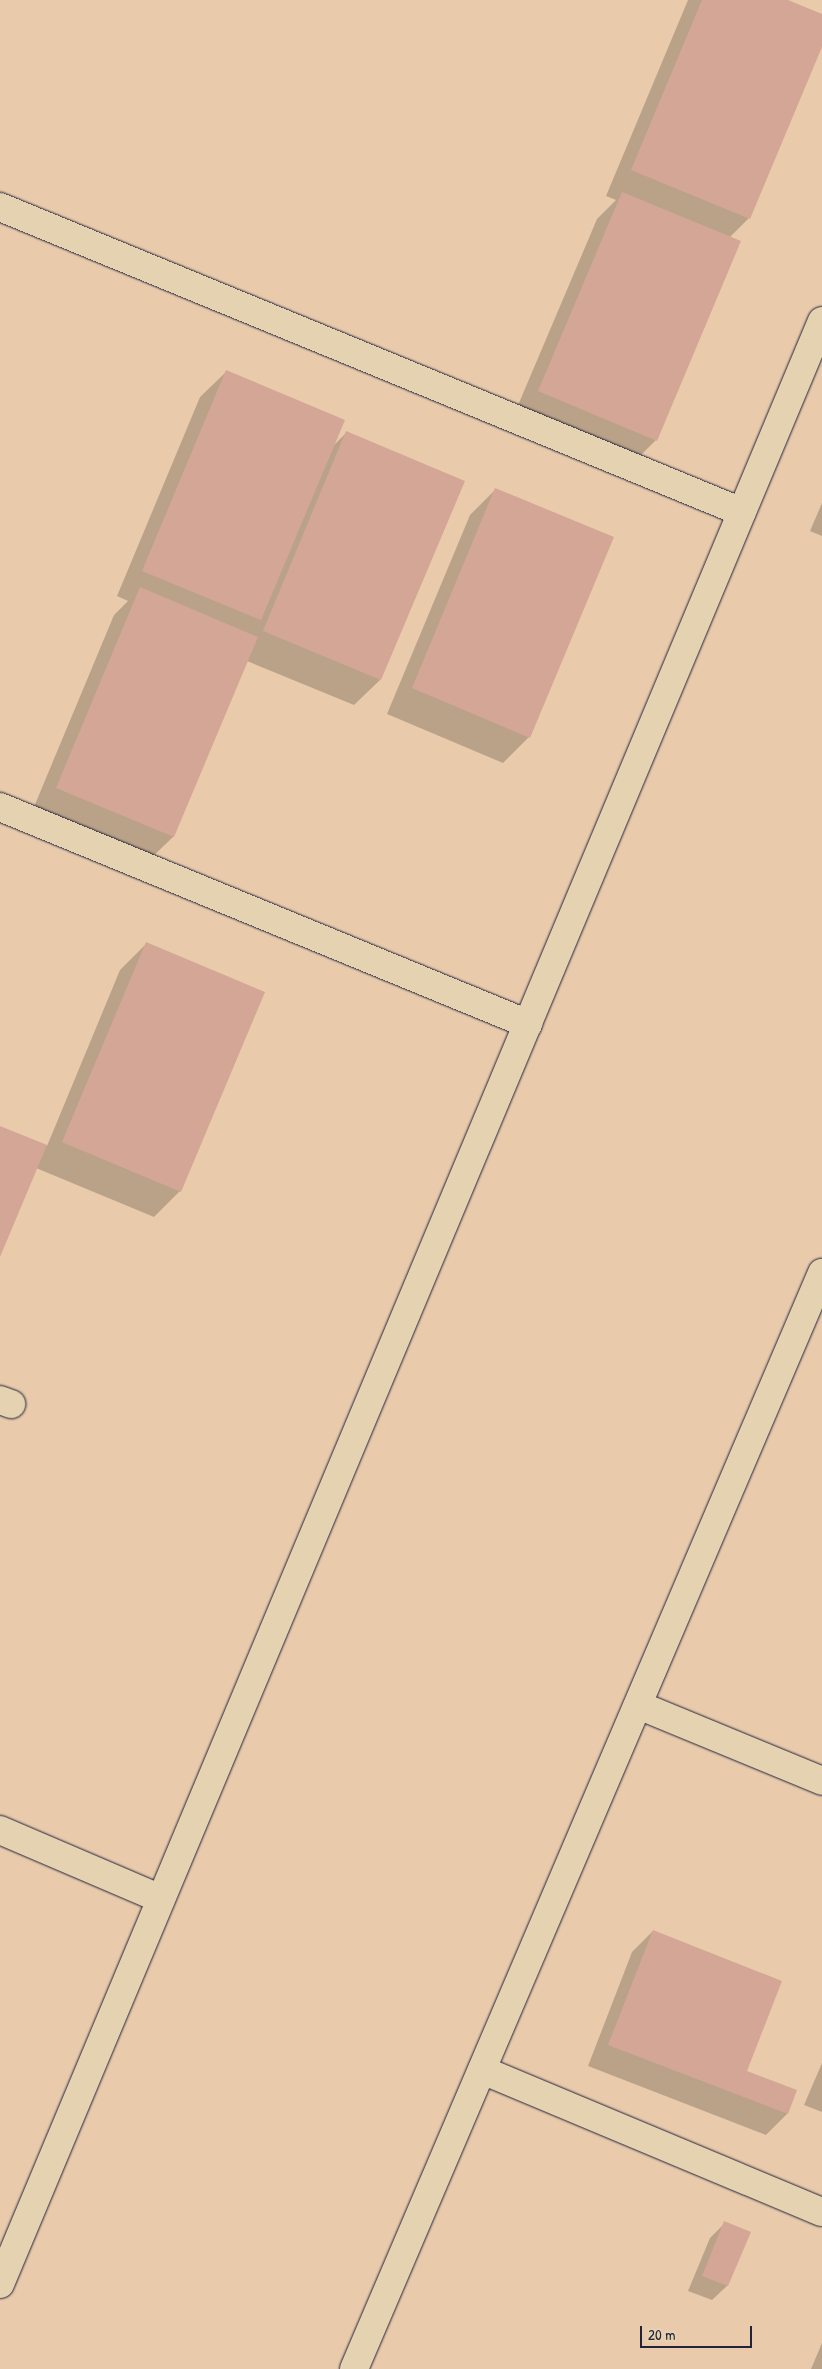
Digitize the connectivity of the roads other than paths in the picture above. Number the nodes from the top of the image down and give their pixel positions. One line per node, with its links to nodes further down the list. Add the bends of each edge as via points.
1 (0, 207): 3 (street)
2 (822, 321): 3 (street)
3 (742, 512): 5 (street)
4 (0, 807): 5 (street)
5 (528, 1024): 10 (street)
6 (822, 1273): 7 (street)
7 (638, 1705): 8 (street); 11 (street)
8 (822, 1781)
9 (0, 1830): 10 (street)
10 (161, 1899): 13 (street)
11 (482, 2070): 12 (street); 14 (street)
12 (822, 2212)
13 (0, 2284)
14 (354, 2369)

